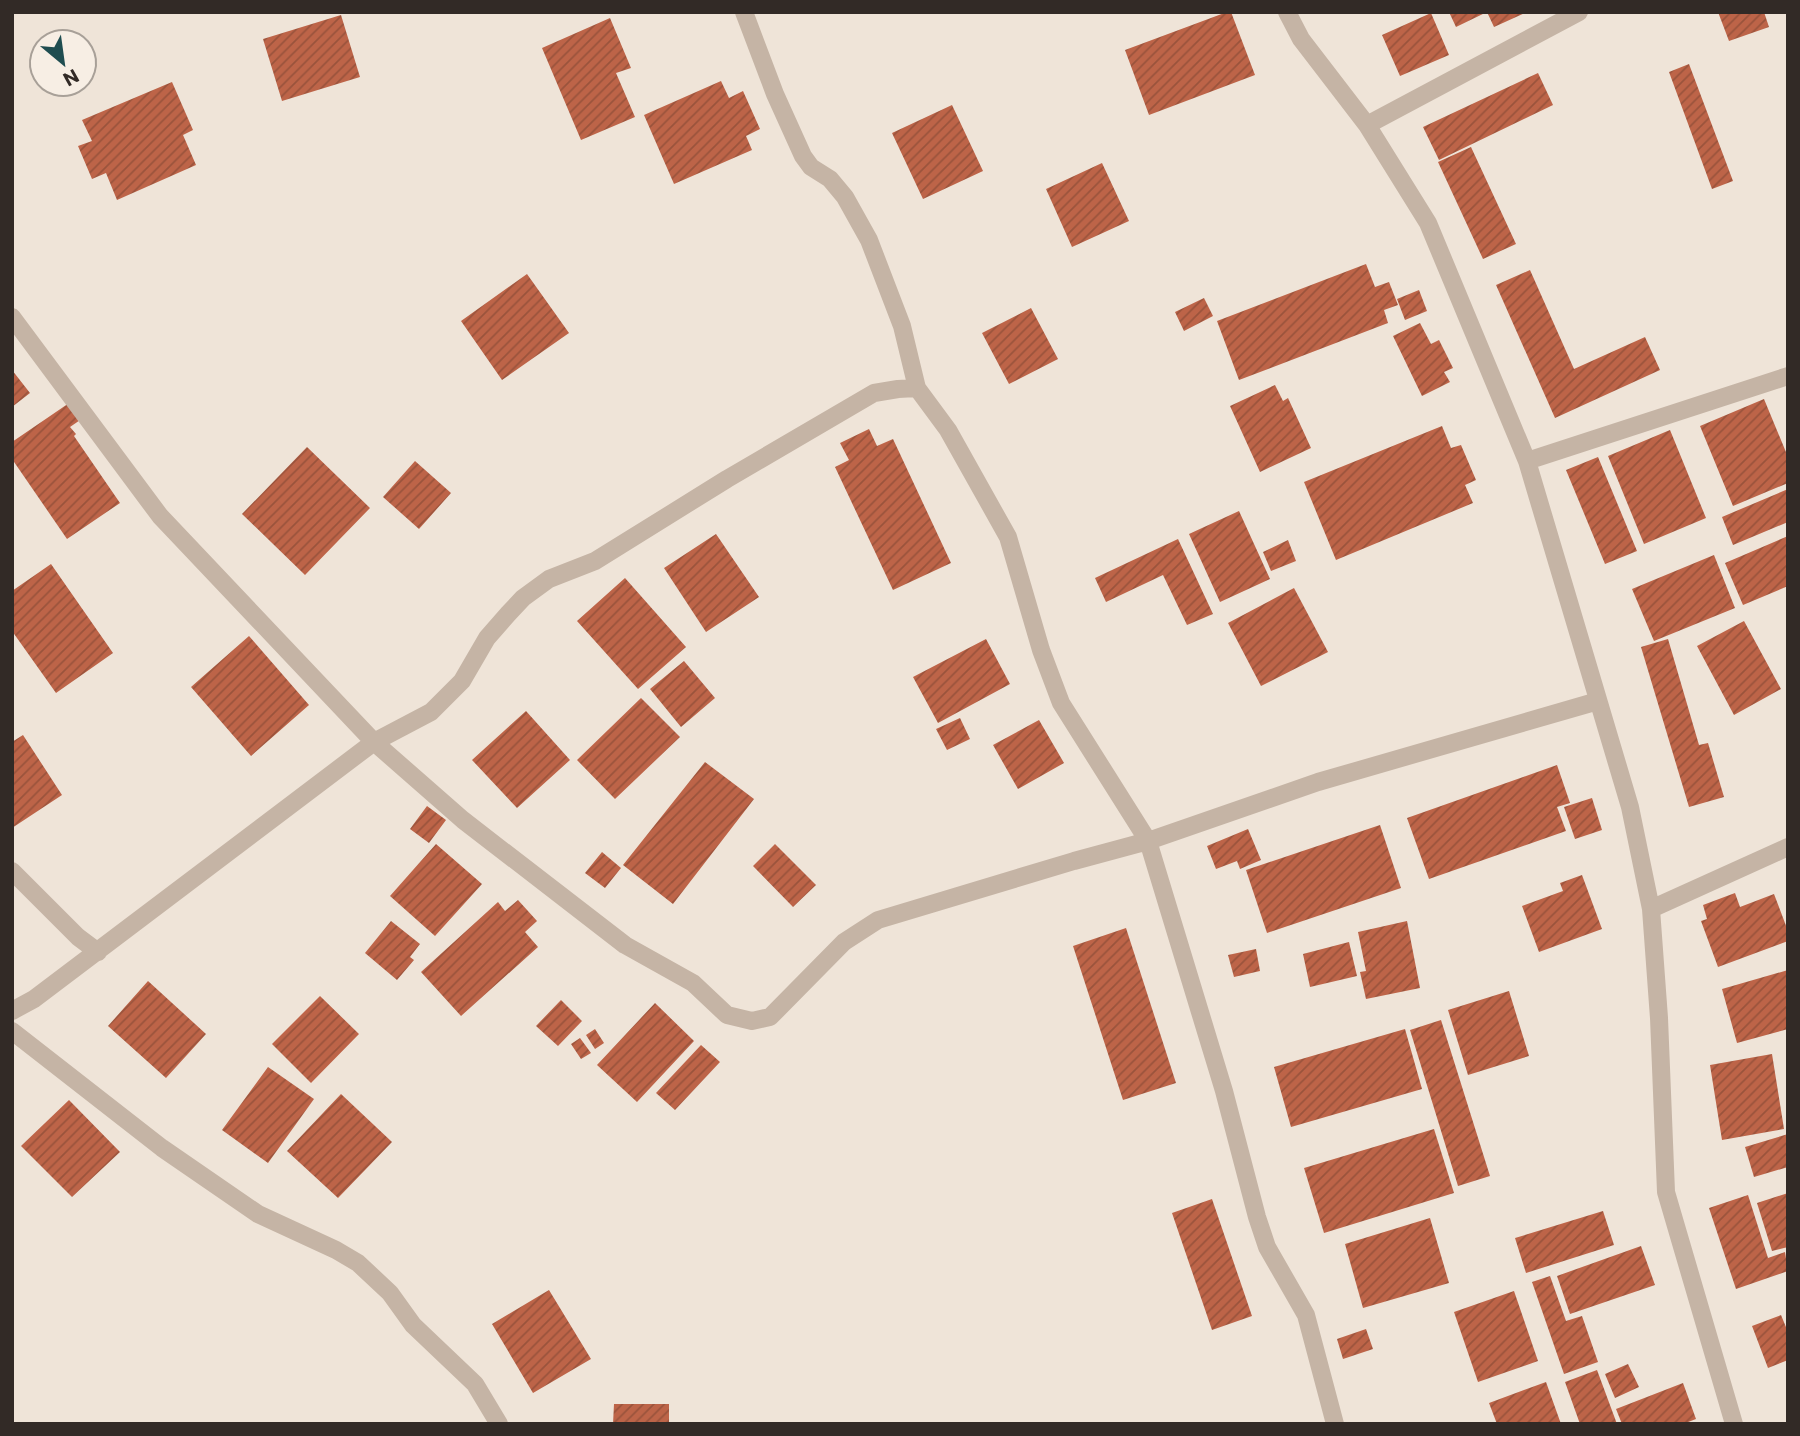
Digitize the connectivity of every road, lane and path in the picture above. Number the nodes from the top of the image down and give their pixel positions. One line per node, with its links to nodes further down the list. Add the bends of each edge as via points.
1 (744, 12): 7 (street, via 803,156 845,197 869,240 902,326)
2 (1287, 12): 4 (street, via 1301,39)
3 (1579, 12): 4 (street)
4 (1367, 125): 8 (street, via 1428,223)
5 (12, 317): 10 (street, via 160,516)
6 (1788, 376): 8 (street)
7 (917, 388): 10 (street, via 874,393 595,561 549,579 508,614 487,638 462,681 431,712); 11 (street, via 948,430 1008,537 1061,702)
8 (1527, 461): 9 (street)
9 (1598, 701): 11 (street, via 1318,782); 14 (street, via 1630,807)
10 (374, 742): 11 (street, via 463,820 625,944 693,983 727,1015 752,1021 770,1017 844,942 878,920); 15 (street)
11 (1149, 841): 19 (street, via 1257,1217 1267,1247 1306,1315)
12 (1788, 847): 14 (street)
13 (12, 871): 15 (street)
14 (1651, 909): 20 (street, via 1666,1192)
15 (98, 952): 16 (street)
16 (12, 1011)
17 (12, 1031): 18 (street, via 162,1148 258,1214 358,1263 390,1293 413,1325 475,1384)
18 (499, 1424)
19 (1335, 1424)
20 (1734, 1424)

